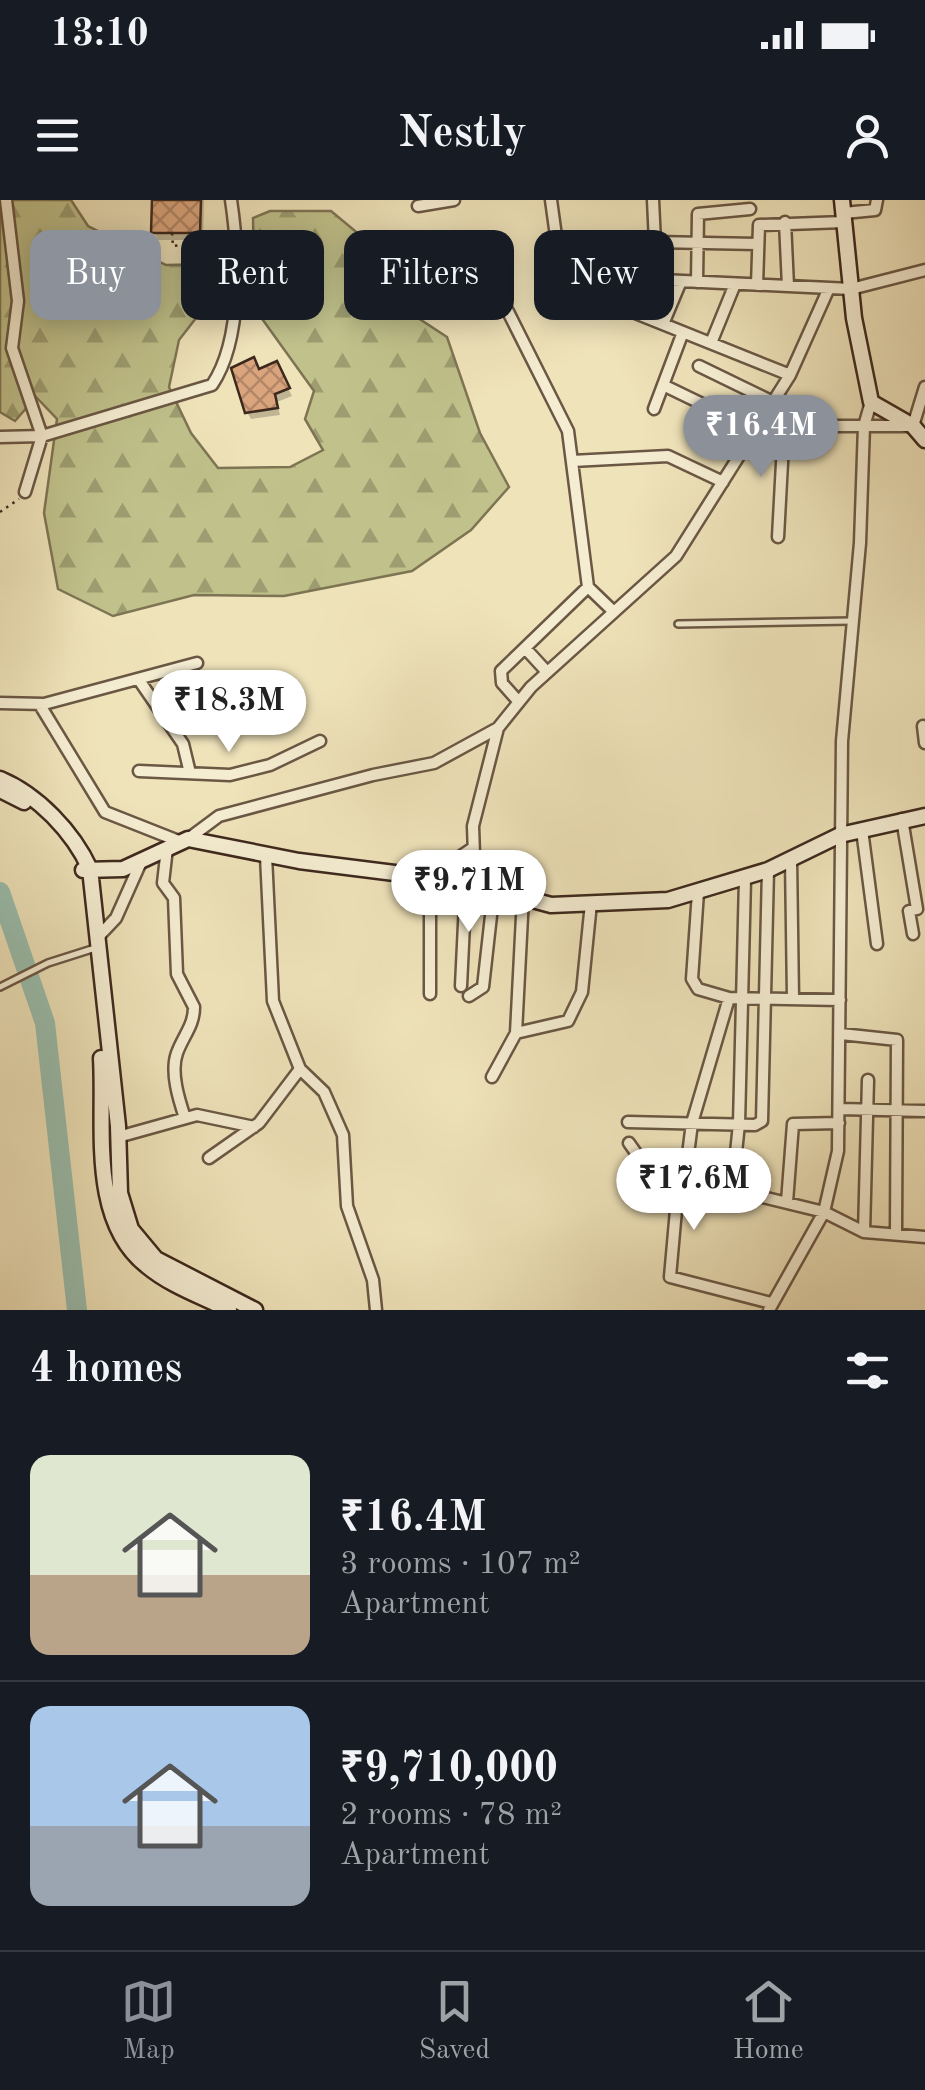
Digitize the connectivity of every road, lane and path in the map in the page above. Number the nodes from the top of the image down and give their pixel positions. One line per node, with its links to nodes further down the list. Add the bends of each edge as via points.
1 (6, 200): 43 (street, via 18,301 12,348)
2 (231, 200): 11 (street)
3 (454, 200): 7 (street)
4 (551, 200): 12 (street)
5 (653, 200): 14 (street, via 655,242)
6 (877, 200): 9 (street, via 875,210)
7 (418, 206)
8 (750, 209): 14 (street, via 698,214)
9 (844, 212): 10 (street); 25 (main road)
10 (785, 222): 15 (street, via 760,225); 23 (street)
11 (236, 230)
12 (555, 230)
13 (172, 233): 16 (path, via 173,246)
14 (697, 244): 15 (street); 20 (street)
15 (758, 244): 22 (street)
16 (181, 245)
17 (925, 270): 25 (street)
18 (674, 281): 19 (street)
19 (680, 281): 20 (street); 29 (street)
20 (697, 282): 21 (street)
21 (734, 284): 22 (street); 31 (street)
22 (757, 285): 23 (street)
23 (788, 286): 24 (street)
24 (829, 288): 25 (street); 33 (street)
25 (851, 289): 37 (main road)
26 (231, 320): 43 (street, via 224,366 212,385)
27 (512, 320): 46 (street, via 568,431)
28 (654, 320): 29 (street)
29 (664, 324): 30 (street)
30 (683, 332): 31 (street); 34 (street)
31 (710, 344): 33 (street)
32 (699, 366): 36 (street)
33 (790, 376): 36 (street)
34 (663, 386): 38 (street); 42 (street)
35 (925, 387): 41 (street)
36 (773, 402): 42 (street)
37 (871, 402): 40 (street); 41 (main road)
38 (654, 409)
39 (784, 426): 40 (street); 42 (street); 50 (street)
40 (864, 426): 41 (street); 53 (street)
41 (913, 426): 45 (main road)
42 (757, 428): 47 (street)
43 (42, 436): 44 (street); 48 (street)
44 (0, 437)
45 (925, 440)
46 (572, 461): 47 (street, via 668,456); 51 (street)
47 (723, 482): 52 (street, via 676,556)
48 (25, 492): 49 (path)
49 (0, 512)
50 (778, 538)
51 (588, 587): 52 (street); 55 (street)
52 (614, 612): 57 (street)
53 (852, 621): 54 (lane); 73 (street)
54 (678, 624)
55 (525, 648): 57 (street); 60 (street, via 499,676)
56 (197, 663): 58 (street)
57 (548, 672): 60 (street)
58 (139, 680): 61 (street); 67 (street, via 183,744)
59 (0, 702): 61 (street)
60 (519, 702): 63 (street)
61 (40, 705): 74 (street, via 104,812)
62 (923, 726): 65 (street)
63 (498, 728): 74 (street, via 434,764 219,816); 75 (street, via 473,826)
64 (320, 740): 67 (street, via 250,771)
65 (925, 743)
66 (139, 771): 67 (street)
67 (190, 773)
68 (0, 778): 79 (main road, via 71,834)
69 (0, 790): 79 (main road, via 48,819)
70 (925, 816): 71 (main road)
71 (902, 819): 72 (main road); 88 (street, via 917,909 909,911)
72 (862, 830): 73 (main road); 90 (street)
73 (840, 835): 77 (main road); 99 (street)
74 (179, 843): 76 (main road); 78 (main road); 109 (street, via 163,883 174,898 178,974 194,1006 176,1054)
75 (474, 848): 81 (street); 83 (street)
76 (266, 856): 81 (main road); 102 (street, via 273,1001)
77 (791, 859): 80 (main road); 98 (street)
78 (141, 862): 79 (main road, via 107,872); 89 (street, via 122,908)
79 (87, 869): 89 (main road)
80 (768, 870): 82 (main road); 97 (street)
81 (430, 876): 83 (main road); 93 (street)
82 (745, 879): 85 (main road); 96 (street)
83 (470, 883): 84 (main road); 91 (street)
84 (494, 889): 86 (main road); 94 (street, via 483,987)
85 (698, 892): 87 (main road); 95 (street, via 692,979 698,989)
86 (523, 897): 87 (main road, via 551,905); 100 (street)
87 (591, 904): 100 (street, via 582,992 568,1021)
88 (913, 934)
89 (95, 943): 92 (lane); 115 (main road); 125 (main road, via 106,1186 120,1235 171,1283)
90 (877, 944)
91 (461, 986)
92 (0, 987)
93 (430, 994)
94 (469, 996)
95 (729, 998): 96 (street); 111 (street)
96 (742, 998): 97 (street); 113 (street)
97 (764, 998): 98 (street); 113 (street, via 762,1120)
98 (793, 999): 99 (street)
99 (840, 1000): 101 (street)
100 (516, 1033): 103 (street)
101 (840, 1034): 105 (street, via 897,1040); 106 (street)
102 (300, 1069): 114 (street); 127 (street, via 324,1092 343,1135 347,1206 373,1280)
103 (492, 1077)
104 (868, 1080): 107 (street)
105 (897, 1108): 107 (street); 108 (street); 122 (street)
106 (840, 1109): 107 (street); 112 (street)
107 (866, 1109): 121 (street)
108 (925, 1111)
109 (185, 1118): 114 (street, via 202,1115); 115 (street)
110 (628, 1122): 111 (street)
111 (692, 1123): 113 (street); 118 (street, via 686,1170 697,1181)
112 (839, 1123): 119 (street, via 793,1124); 120 (street)
113 (739, 1124): 118 (street)
114 (254, 1127): 117 (street)
115 (118, 1137): 126 (main road, via 124,1209 143,1245 175,1271)
116 (629, 1142): 124 (street, via 676,1210 670,1276)
117 (209, 1158)
118 (732, 1192): 119 (street)
119 (787, 1202): 120 (street)
120 (824, 1212): 121 (street); 124 (street)
121 (864, 1232): 122 (street)
122 (896, 1232): 123 (street)
123 (925, 1236)
124 (770, 1306)
125 (230, 1310)
126 (255, 1310)
127 (376, 1310)

